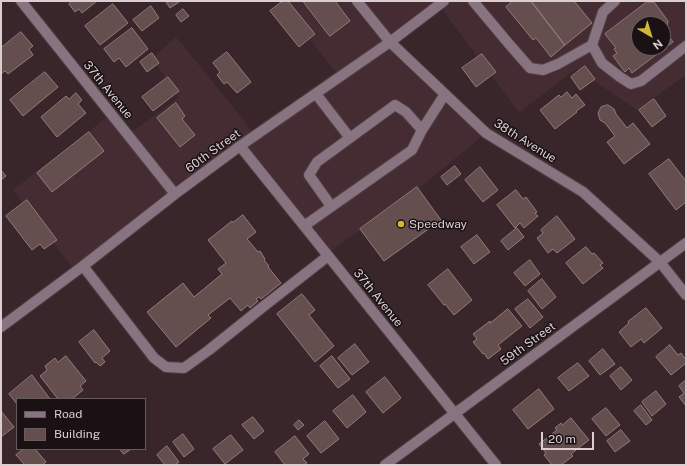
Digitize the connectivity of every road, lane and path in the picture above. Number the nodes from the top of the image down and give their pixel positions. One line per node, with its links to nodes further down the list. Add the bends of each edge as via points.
1 (21, 1): 14 (street, 37th Avenue)
2 (357, 1): 6 (street, 38th Avenue)
3 (444, 1): 6 (street, 60th Street)
4 (473, 1): 7 (street, via 530,68 543,70)
5 (611, 2): 7 (street, via 603,12)
6 (390, 42): 9 (street, 60th Street); 10 (street, 38th Avenue)
7 (592, 45): 8 (street, via 602,63 631,84 641,81)
8 (686, 46)
9 (316, 94): 12 (street); 13 (street, 60th Street)
10 (445, 94): 11 (street); 19 (street, 38th Avenue, via 486,133 583,192)
11 (422, 130): 12 (street, via 406,112 395,105); 15 (street, via 412,150)
12 (350, 138): 15 (street, via 317,162 309,175)
13 (240, 146): 14 (street, 60th Street); 16 (street, 37th Avenue)
14 (175, 194): 20 (street, 60th Street)
15 (331, 206): 16 (street)
16 (304, 226): 18 (street, 37th Avenue)
17 (686, 243): 19 (street, 59th Street)
18 (328, 256): 20 (street, via 184,368 166,367 154,358); 23 (street, 37th Avenue)
19 (660, 262): 21 (street, 38th Avenue); 23 (street, 59th Street)
20 (83, 266): 22 (street, 60th Street)
21 (686, 295)
22 (1, 327)
23 (455, 414): 24 (street, 59th Street); 25 (street, 37th Avenue)
24 (385, 465)
25 (496, 465)

